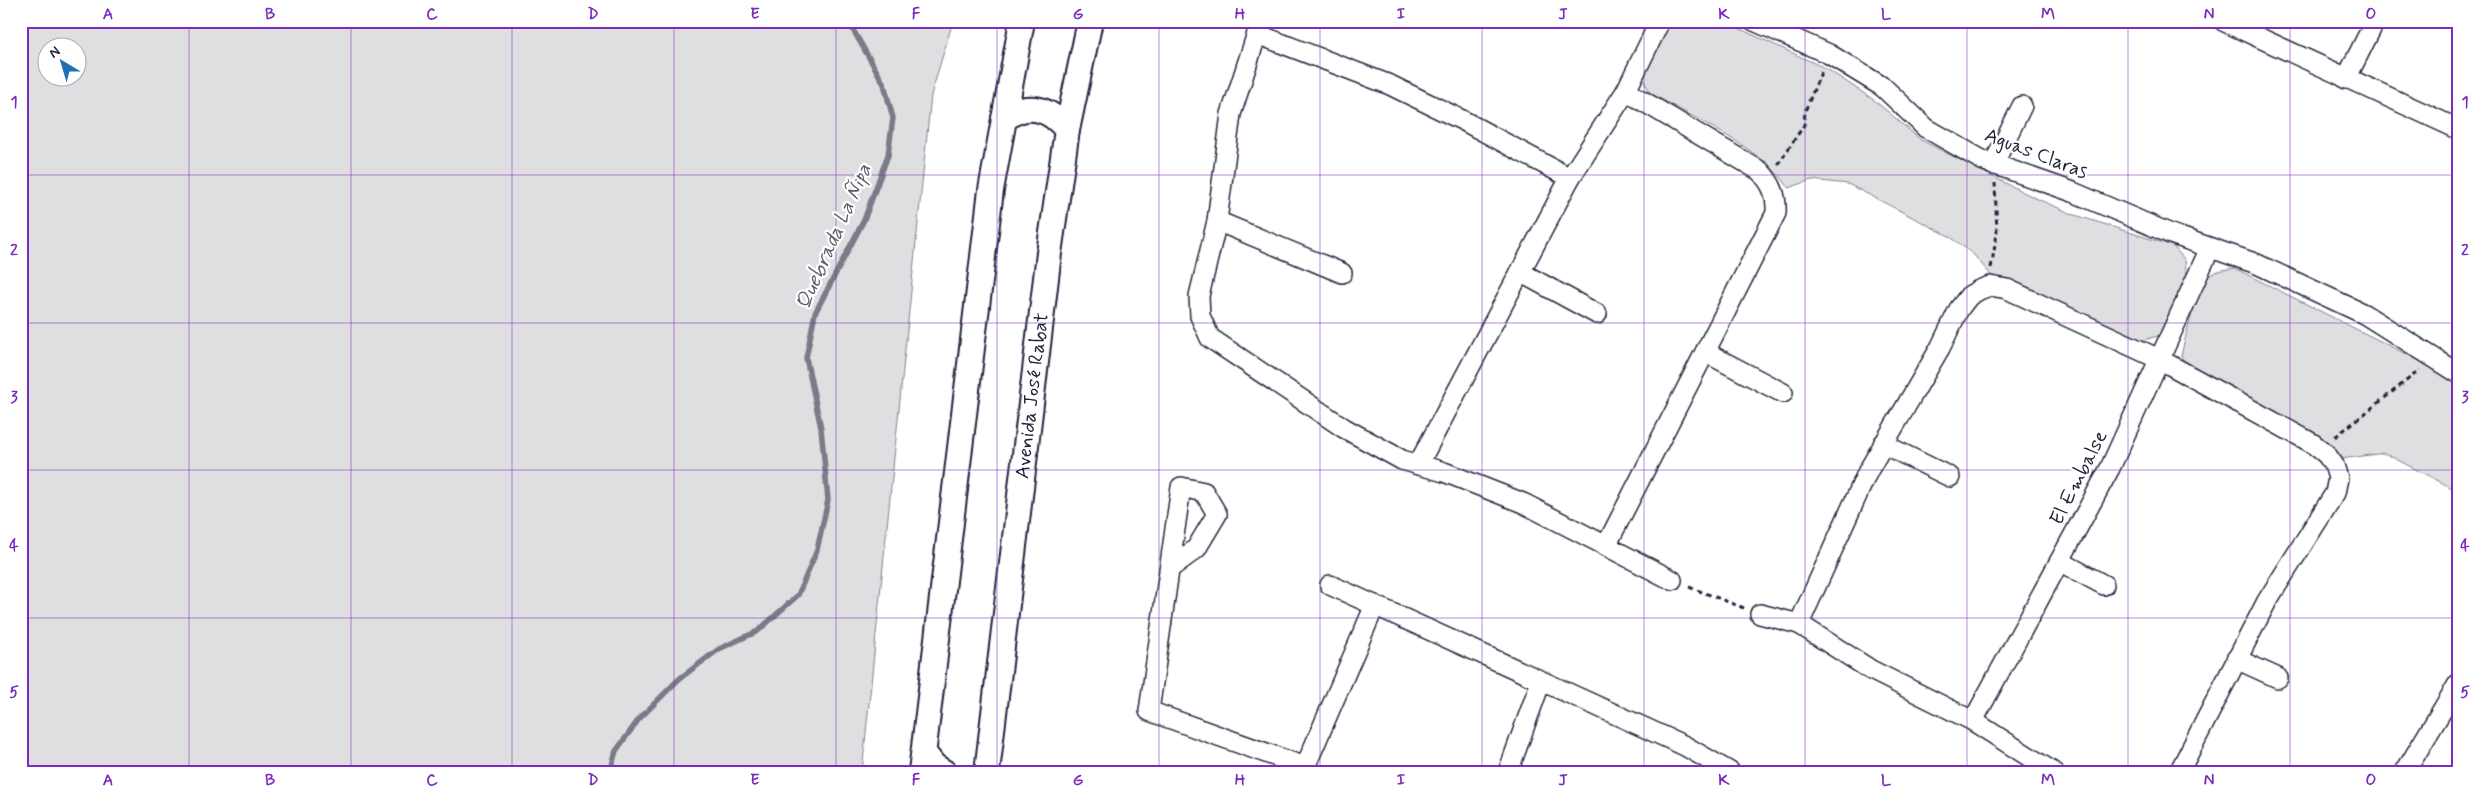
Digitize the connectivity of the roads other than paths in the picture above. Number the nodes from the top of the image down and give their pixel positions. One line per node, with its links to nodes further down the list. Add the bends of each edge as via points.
1 (1022, 21): 11 (street)
2 (1090, 21): 13 (street, Avenida José Rabat)
3 (1660, 21): 9 (street)
4 (1754, 21): 14 (street, Aguas Claras, via 1829,54 1883,87 1926,128)
5 (2223, 21): 8 (street)
6 (2376, 21): 8 (street)
7 (1259, 28): 15 (street, via 1390,85); 16 (street, via 1231,114)
8 (2346, 79): 12 (street)
9 (1626, 91): 15 (street); 21 (street, via 1760,171 1777,200 1776,213)
10 (2022, 106): 14 (street)
11 (1004, 119): 13 (street, via 1019,110 1038,108 1055,117); 43 (street, via 984,248)
12 (2458, 129)
13 (1067, 130): 45 (street, Avenida José Rabat)
14 (1992, 165): 17 (street, Aguas Claras, via 2073,192)
15 (1570, 178): 18 (street)
16 (1217, 221): 19 (street); 26 (street, via 1199,296 1200,316 1210,338 1344,428 1402,460)
17 (2210, 248): 22 (street, El Embalse); 23 (street, Aguas Claras, via 2257,264 2364,314)
18 (1520, 272): 20 (street); 26 (street)
19 (1342, 273)
20 (1597, 314)
21 (1705, 352): 24 (street); 28 (street)
22 (2159, 359): 25 (street, via 2021,294 1990,286 1963,302 1940,348); 29 (street, El Embalse, via 2110,468); 37 (street, via 2320,449 2331,460 2336,472 2335,493 2267,601)
23 (2458, 373)
24 (1783, 394)
25 (1883, 444): 27 (street); 36 (street)
26 (1418, 465): 28 (street, via 1523,503)
27 (1950, 477)
28 (1606, 546): 31 (street)
29 (2061, 562): 33 (street); 42 (street, El Embalse)
30 (1169, 569): 44 (street, via 1149,712)
31 (1672, 580)
32 (1330, 585): 34 (street)
33 (2104, 585)
34 (1375, 606): 39 (street); 44 (street)
35 (1760, 614): 36 (street)
36 (1799, 624): 42 (street, via 1871,670)
37 (2236, 659): 38 (street); 50 (street)
38 (2278, 678)
39 (1541, 681): 47 (street); 48 (street, via 1686,746)
40 (2458, 684): 41 (street)
41 (2452, 706): 51 (street)
42 (1972, 721): 49 (street)
43 (922, 763): 46 (street)
44 (1304, 769)
45 (984, 770)
46 (944, 772)
47 (1508, 772)
48 (1730, 772)
49 (2053, 772)
50 (2179, 772)
51 (2405, 772)

